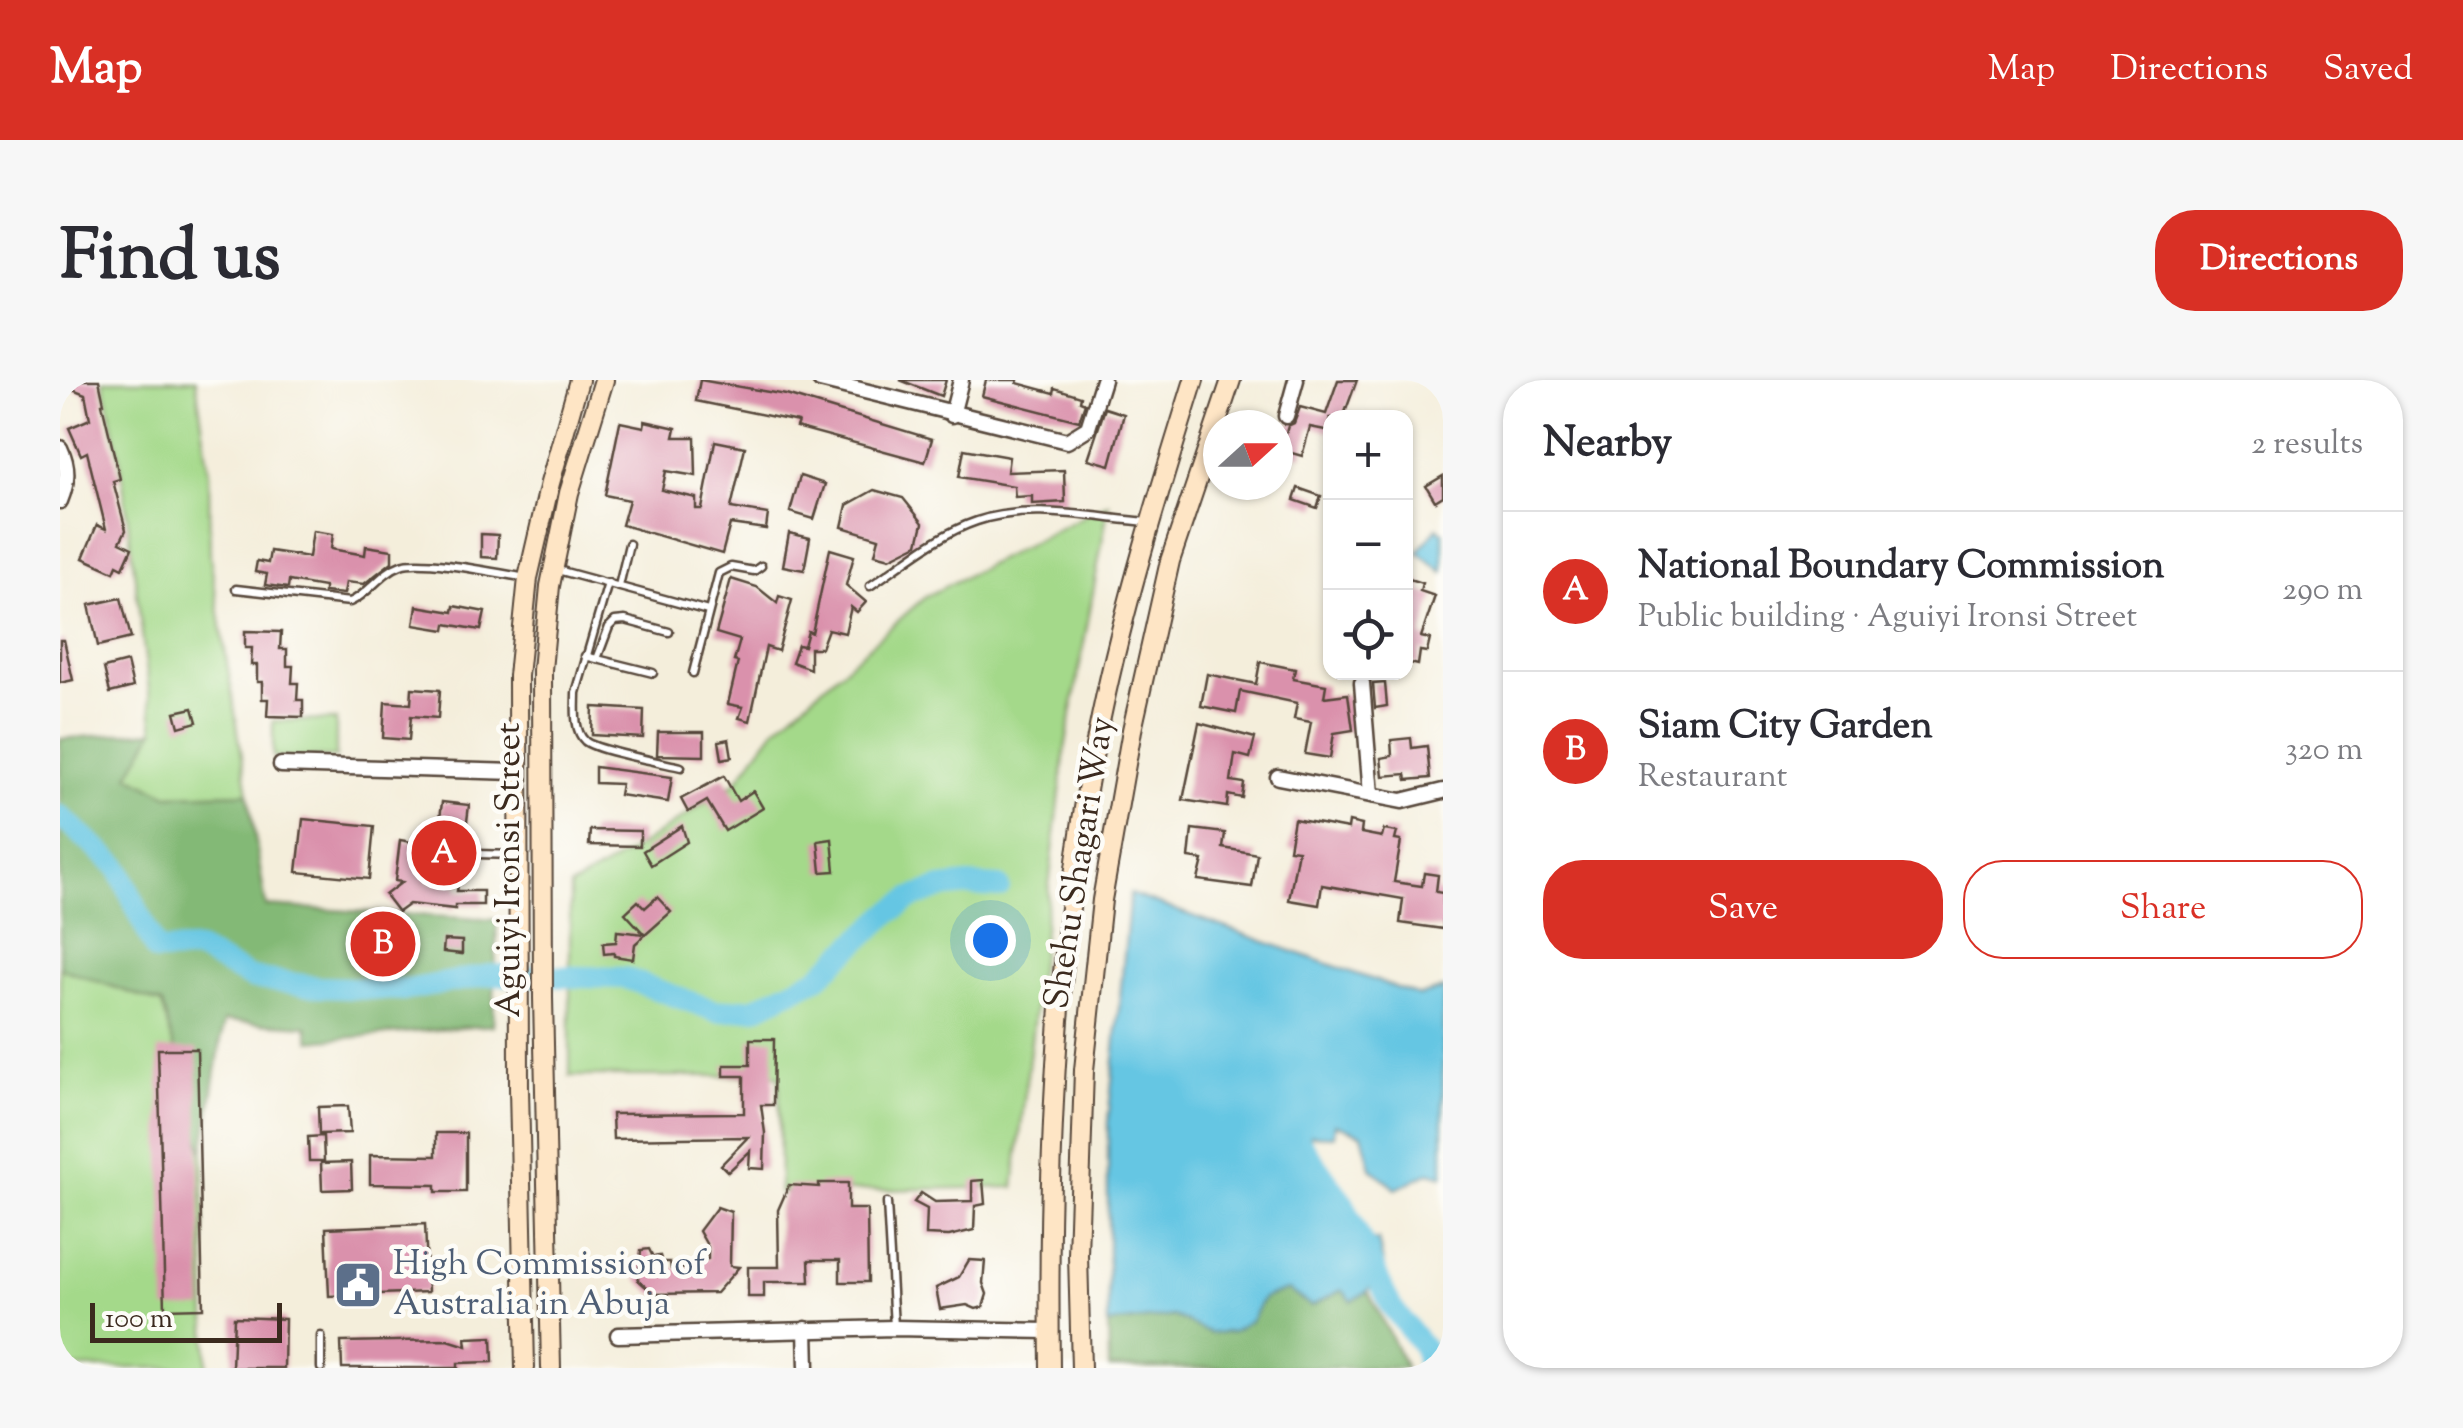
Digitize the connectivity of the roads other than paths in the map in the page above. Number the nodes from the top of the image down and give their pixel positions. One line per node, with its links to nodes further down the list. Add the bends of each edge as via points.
1 (579, 380): 17 (main road, Aguiyi Ironsi Street)
2 (604, 380): 16 (main road, Aguiyi Ironsi Street)
3 (820, 380): 10 (street)
4 (961, 380): 10 (street)
5 (1103, 380): 10 (street, via 1088,428 1066,441)
6 (1194, 380): 13 (main road, Shehu Shagari Way)
7 (1231, 380): 48 (main road, Shehu Shagari Way, via 1170,561 1102,900 1084,1070)
8 (1296, 380): 9 (street)
9 (1288, 410)
10 (952, 415)
11 (60, 448): 12 (street, via 68,482)
12 (60, 500)
13 (1150, 522): 20 (lane, via 1033,513 980,520); 40 (main road, Shehu Shagari Way, via 1100,720 1071,899 1055,1073)
14 (628, 544): 19 (lane)
15 (760, 566): 22 (lane, via 719,573)
16 (553, 569): 18 (lane); 45 (main road, Aguiyi Ironsi Street, via 542,670)
17 (528, 578): 21 (lane, via 412,563 350,602); 31 (main road, Aguiyi Ironsi Street)
18 (608, 583): 19 (lane); 24 (lane)
19 (619, 586): 22 (lane)
20 (870, 586)
21 (236, 589)
22 (708, 611): 27 (lane)
23 (669, 632): 25 (lane, via 614,621)
24 (586, 656): 25 (lane); 30 (lane, via 576,710 585,741)
25 (597, 659): 26 (lane)
26 (654, 673)
27 (692, 673)
28 (1362, 683): 34 (street)
29 (281, 765): 31 (street)
30 (681, 766)
31 (516, 772): 36 (main road, Aguiyi Ironsi Street)
32 (1278, 777): 34 (street)
33 (1443, 791): 34 (street, via 1402,801)
34 (1371, 795)
35 (435, 853): 36 (lane)
36 (518, 855): 44 (main road, Aguiyi Ironsi Street)
37 (887, 1203): 38 (lane)
38 (894, 1328): 39 (street); 40 (street)
39 (806, 1329): 41 (street); 46 (street)
40 (1049, 1331): 47 (main road, Shehu Shagari Way)
41 (618, 1335)
42 (321, 1336): 43 (lane)
43 (321, 1368)
44 (525, 1368)
45 (551, 1368)
46 (806, 1368)
47 (1050, 1368)
48 (1081, 1368)

